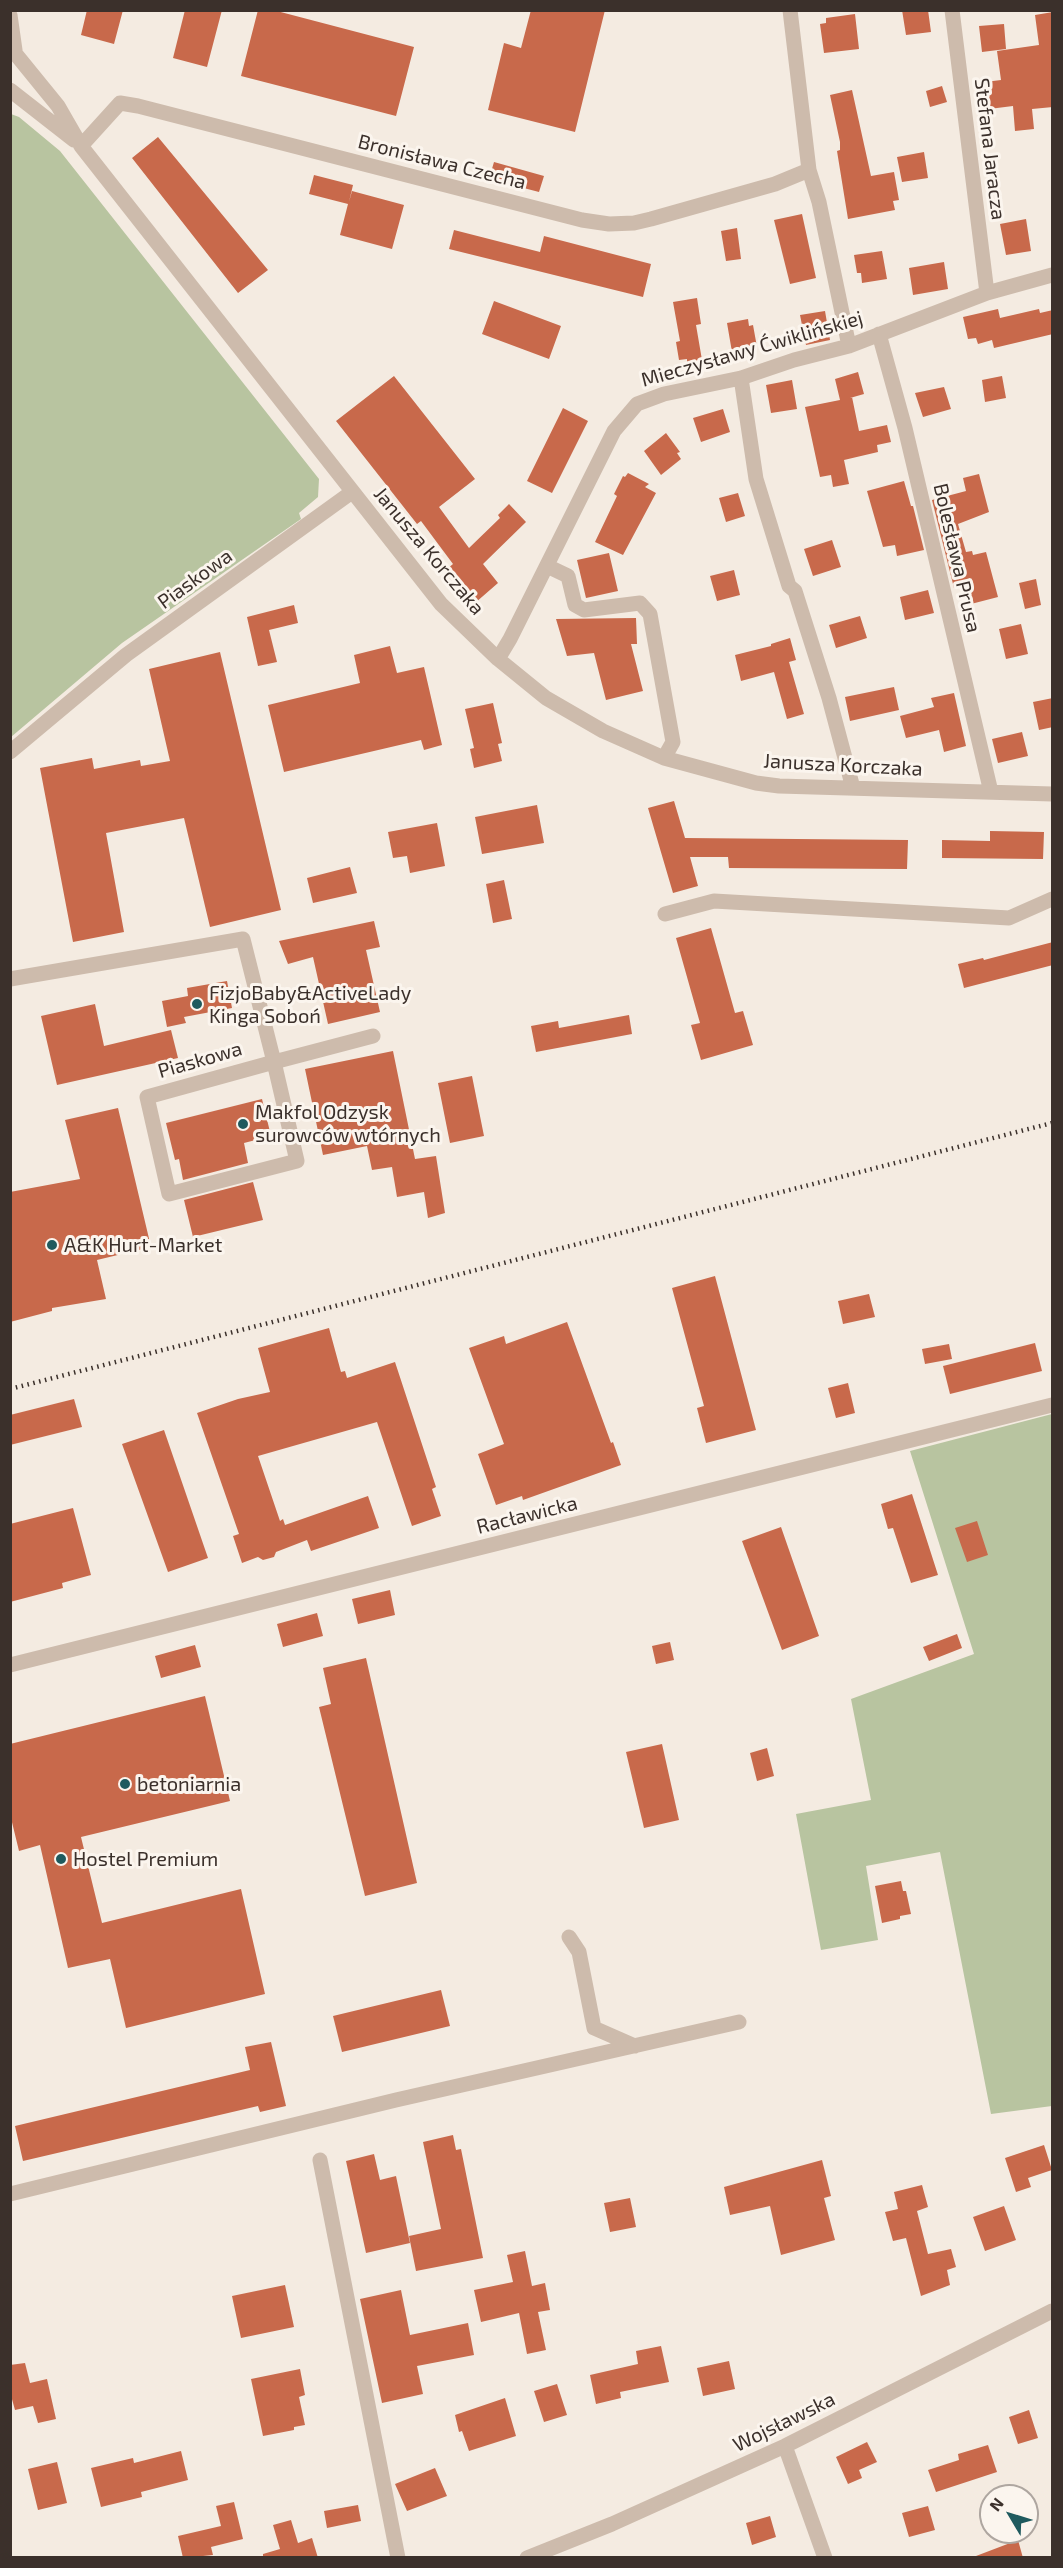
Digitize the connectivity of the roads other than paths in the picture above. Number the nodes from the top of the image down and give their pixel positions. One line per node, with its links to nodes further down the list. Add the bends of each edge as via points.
1 (790, 10): 7 (street)
2 (952, 10): 9 (street, Stefana Jaracza)
3 (10, 15): 4 (street, Janusza Korczaka)
4 (13, 49): 6 (street, Janusza Korczaka, via 58,106)
5 (14, 95): 6 (street, Janusza Korczaka)
6 (81, 146): 7 (street, Bronisława Czecha, via 120,103 609,224 651,219 775,184); 13 (street, Janusza Korczaka)
7 (808, 170): 11 (street, via 819,202)
8 (1053, 275): 9 (street, Mieczysławy Ćwiklińskiej)
9 (987, 292): 10 (street, Mieczysławy Ćwiklińskiej)
10 (879, 334): 11 (street, Mieczysławy Ćwiklińskiej); 19 (street, Bolesława Prusa)
11 (849, 346): 12 (street, Mieczysławy Ćwiklińskiej)
12 (741, 378): 14 (street, Mieczysławy Ćwiklińskiej, via 664,394 637,404 614,431); 18 (street, via 756,479 829,698)
13 (352, 492): 15 (street, Janusza Korczaka, via 441,604); 16 (street, Piaskowa, via 126,655)
14 (547, 566): 15 (street, Mieczysławy Ćwiklińskiej); 17 (street, via 568,576 575,605 584,610 640,603 650,614 673,742)
15 (498, 659): 17 (street, Janusza Korczaka, via 546,698 603,731)
16 (10, 752)
17 (664, 758): 18 (street, Janusza Korczaka, via 756,783)
18 (853, 788): 19 (street, Janusza Korczaka)
19 (991, 792): 20 (street, Janusza Korczaka)
20 (1053, 794)
21 (1053, 899): 22 (street, via 1009,918 714,901)
22 (665, 914)
23 (10, 979): 25 (street, Piaskowa, via 243,939)
24 (373, 1036): 25 (street, Piaskowa)
25 (274, 1062): 25 (street, Piaskowa, via 297,1161 169,1194 147,1097)
26 (1053, 1405): 27 (street, Racławicka)
27 (10, 1665)
28 (569, 1937): 30 (street, via 579,1952 594,2028)
29 (739, 2022): 30 (street)
30 (635, 2046): 32 (street)
31 (320, 2160): 35 (street)
32 (10, 2194)
33 (1053, 2311): 34 (street, Wojsławska)
34 (785, 2446): 36 (street, Wojsławska); 37 (street)
35 (398, 2558)
36 (527, 2558)
37 (825, 2558)

